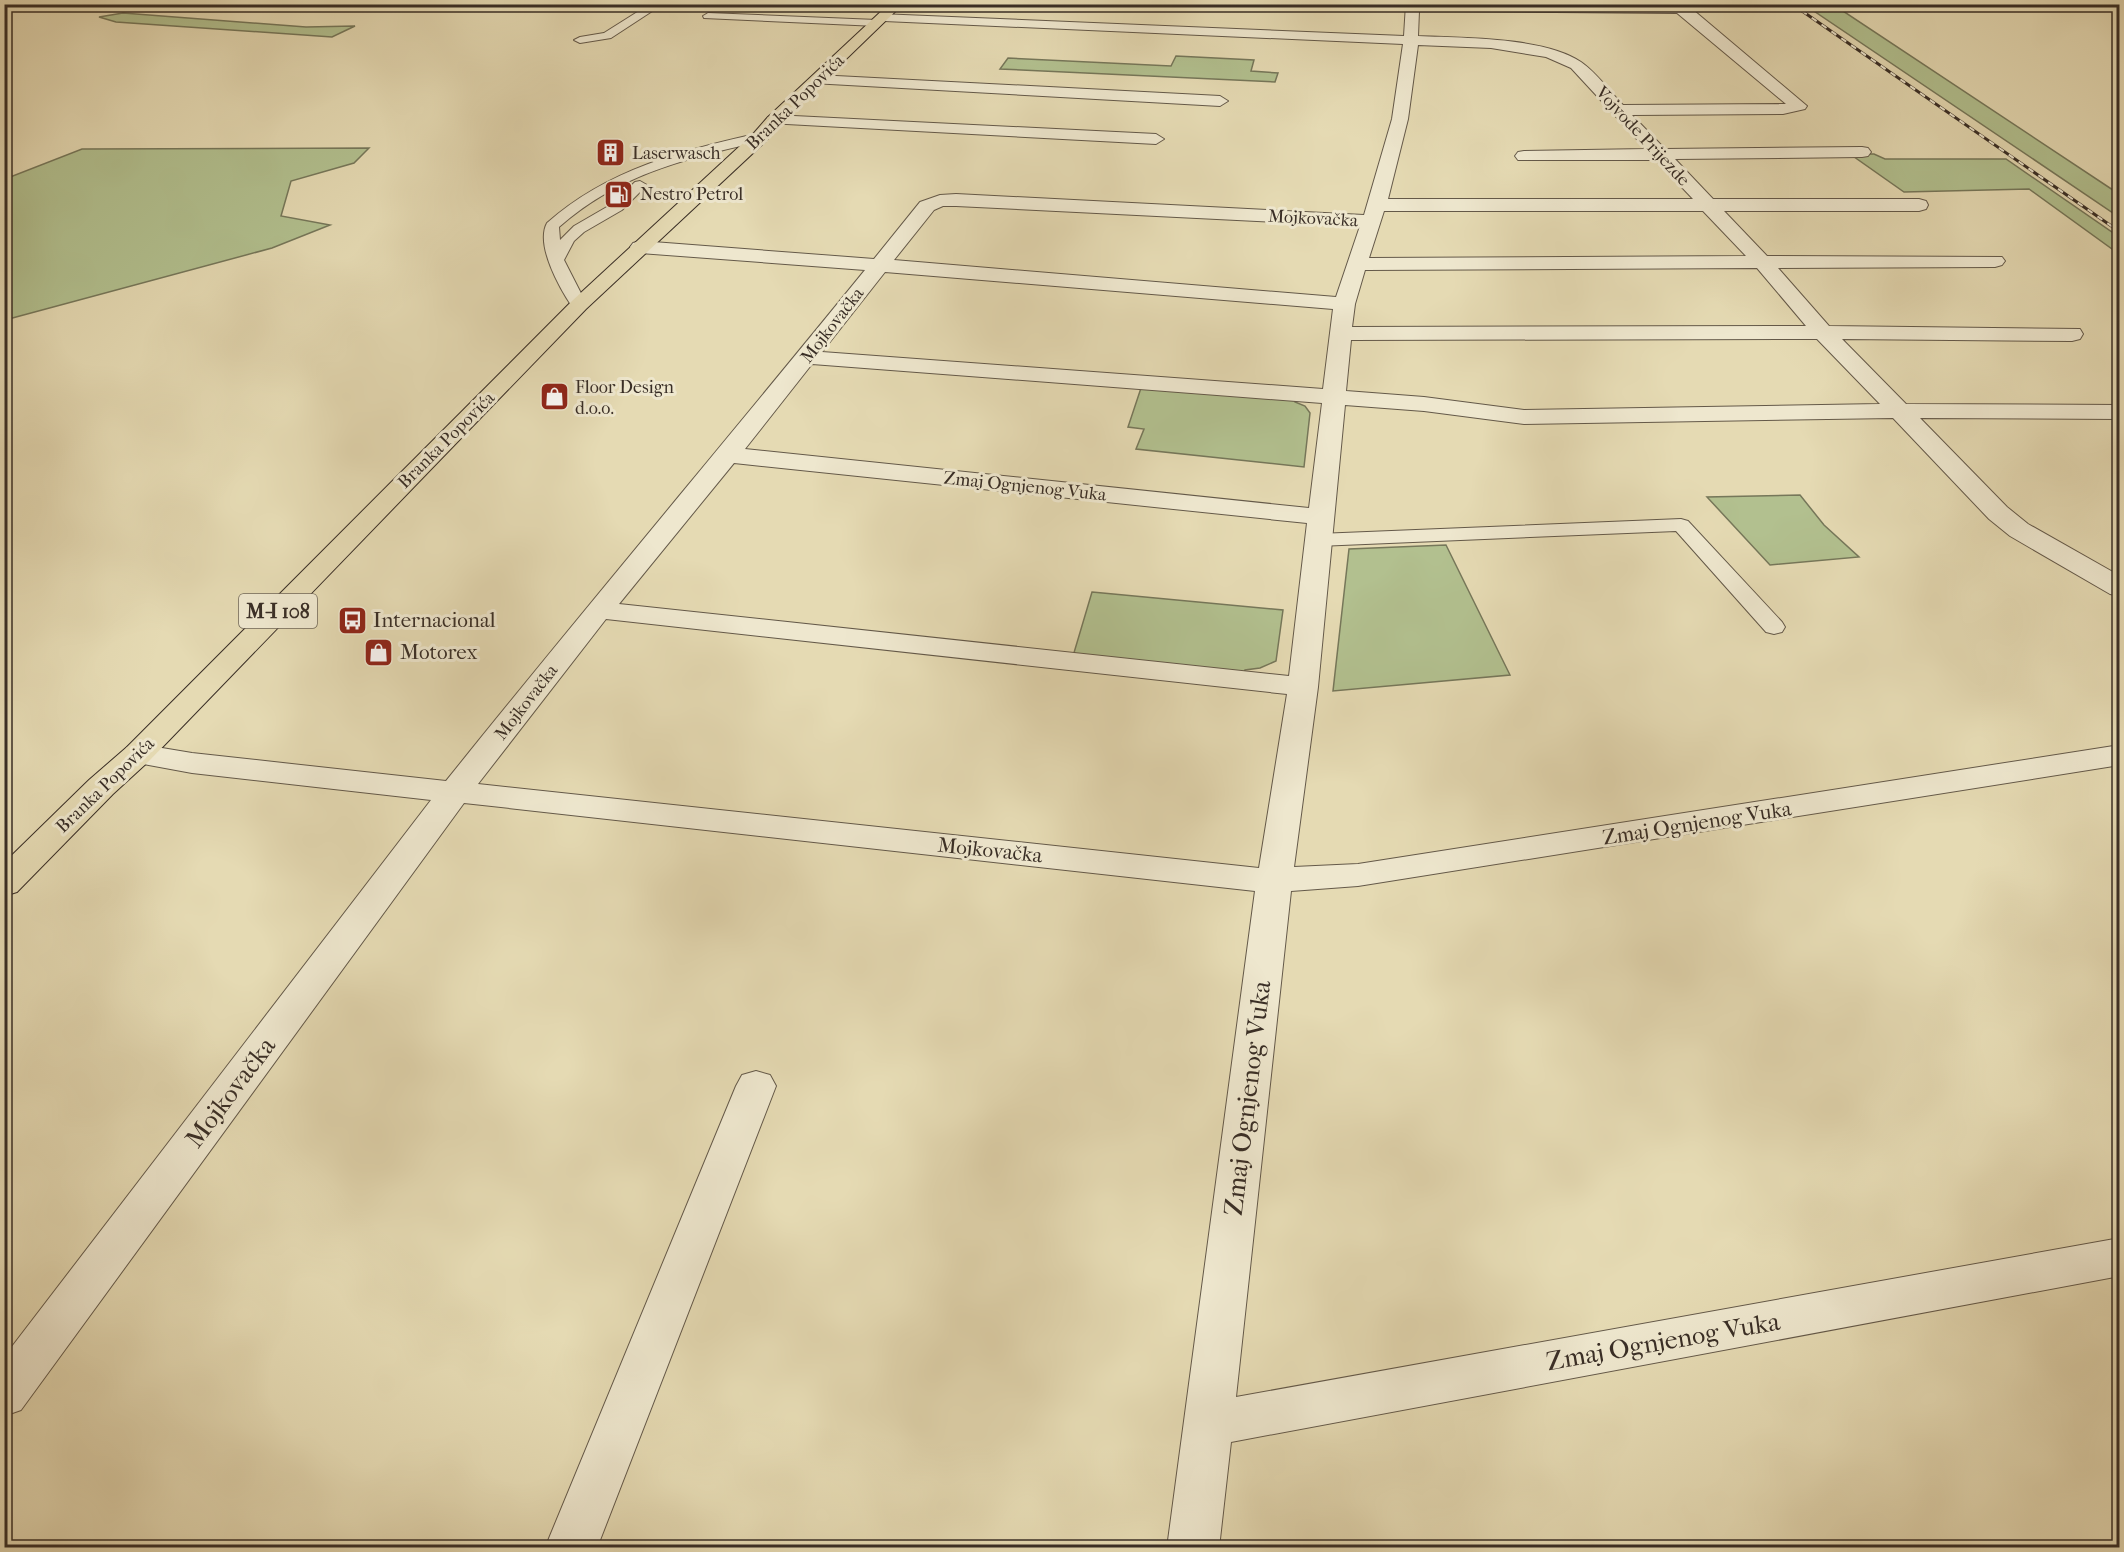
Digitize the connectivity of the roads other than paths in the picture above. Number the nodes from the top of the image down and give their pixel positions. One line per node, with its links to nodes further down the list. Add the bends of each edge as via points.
1 (658, 4): 5 (lane, via 607,36)
2 (1413, 6): 6 (street, Zmaj Ognjenog Vuka); 9 (street, via 1679,9 1799,106 1783,110)
3 (886, 15): 4 (lane); 6 (street, Vojvode Prijezde); 7 (main road, Branka Popovića / M-I 108)
4 (708, 16)
5 (580, 40)
6 (1411, 41): 9 (street, Vojvode Prijezde, via 1509,45 1561,57 1576,64); 19 (street, Zmaj Ognjenog Vuka, via 1400,119)
7 (817, 80): 8 (street); 10 (main road, Branka Popovića / M-I 108)
8 (1220, 101)
9 (1620, 110): 15 (street, Vojvode Prijezde)
10 (774, 120): 11 (main road, Branka Popovića / M-I 108); 12 (street)
11 (760, 136): 14 (lane); 20 (main road, Branka Popovića / M-I 108)
12 (1156, 139)
13 (1862, 152): 15 (street)
14 (682, 155): 21 (lane, via 617,207 579,229 568,239); 21 (lane, via 579,203 552,226 551,244)
15 (1661, 155): 16 (street); 18 (street, Vojvode Prijezde)
16 (1524, 156)
17 (1919, 205): 18 (street, Mojkovačka)
18 (1710, 206): 19 (street, Mojkovačka); 23 (street, Vojvode Prijezde)
19 (1375, 213): 24 (street, Zmaj Ognjenog Vuka); 25 (street, Mojkovačka, via 940,201 927,206)
20 (640, 247): 25 (street); 27 (main road, Branka Popovića / M-I 108)
21 (556, 261): 27 (lane)
22 (1995, 261): 23 (street)
23 (1762, 262): 24 (street); 28 (street, Vojvode Prijezde)
24 (1358, 264): 26 (street, Zmaj Ognjenog Vuka)
25 (879, 265): 26 (street); 31 (street, Mojkovačka)
26 (1344, 304): 29 (street, Zmaj Ognjenog Vuka)
27 (579, 305): 41 (main road, Branka Popovića / M-I 108)
28 (1823, 332): 29 (street); 30 (street); 33 (street, Vojvode Prijezde)
29 (1341, 333): 32 (street, Zmaj Ognjenog Vuka)
30 (2072, 334)
31 (806, 357): 32 (street); 35 (street, Mojkovačka)
32 (1333, 398): 33 (street, via 1461,407 1524,417); 36 (street, Zmaj Ognjenog Vuka)
33 (1899, 411): 34 (street); 37 (street, Vojvode Prijezde, via 2019,530)
34 (2120, 412)
35 (728, 454): 36 (street, Zmaj Ognjenog Vuka); 38 (street, Mojkovačka)
36 (1320, 528): 39 (lane, via 1681,525); 40 (street, Zmaj Ognjenog Vuka)
37 (2120, 588)
38 (598, 610): 40 (street); 43 (street, Mojkovačka)
39 (1774, 627)
40 (1303, 687): 44 (street, Zmaj Ognjenog Vuka)
41 (138, 754): 43 (street, Mojkovačka); 45 (main road, Branka Popovića / M-I 108)
42 (2120, 755): 44 (street, Zmaj Ognjenog Vuka, via 1358,875)
43 (456, 791): 44 (street, Mojkovačka); 48 (street, Mojkovačka)
44 (1274, 880): 49 (street, Zmaj Ognjenog Vuka)
45 (4, 884)
46 (756, 1086): 50 (street)
47 (2120, 1257): 49 (street, Zmaj Ognjenog Vuka)
48 (4, 1395)
49 (1207, 1424): 51 (street, Zmaj Ognjenog Vuka)
50 (571, 1548)
51 (1193, 1548)

